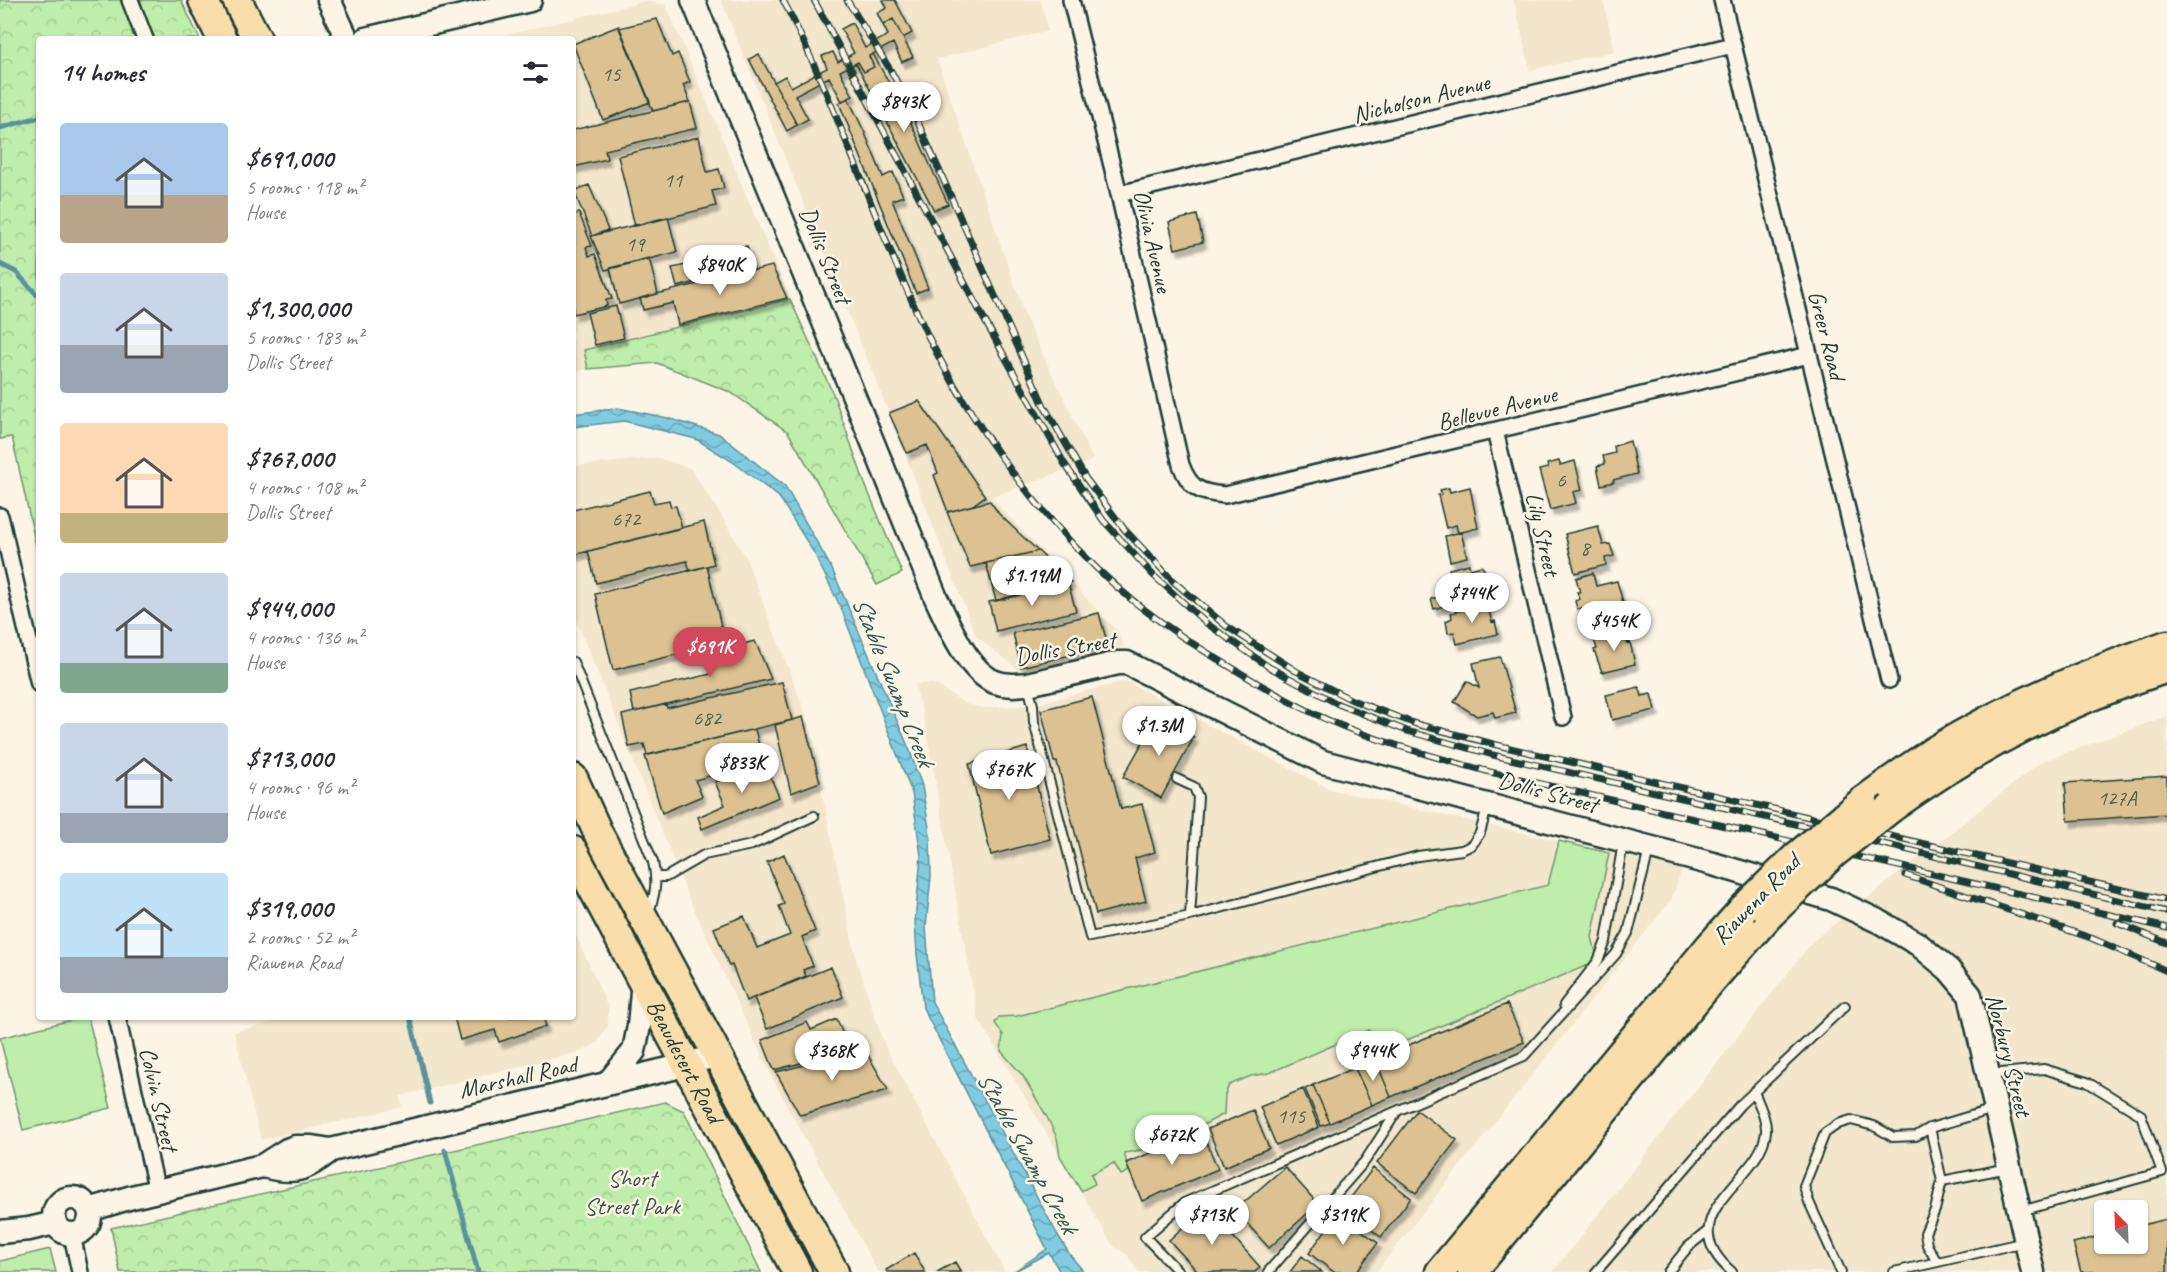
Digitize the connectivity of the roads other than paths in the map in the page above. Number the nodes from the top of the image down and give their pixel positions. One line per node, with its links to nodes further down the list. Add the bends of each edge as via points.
1 (130, 0): 9 (street)
2 (203, 0): 10 (highway)
3 (237, 0): 11 (highway)
4 (328, 0): 12 (street)
5 (530, 0): 13 (street)
6 (693, 0): 25 (street, Dollis Street, via 936,598 975,667 993,681 1012,686)
7 (1071, 0): 15 (street, Olivia Avenue)
8 (1722, 0): 14 (street, Greer Road)
9 (144, 36)
10 (221, 36)
11 (255, 36)
12 (346, 36)
13 (379, 36)
14 (1733, 45): 15 (street, Nicholson Avenue); 16 (street, Greer Road)
15 (1119, 194): 18 (street, Olivia Avenue, via 1181,465 1186,479)
16 (1809, 355): 17 (street, Bellevue Avenue); 24 (street, Greer Road)
17 (1495, 431): 18 (street, Bellevue Avenue, via 1225,495); 26 (street, Lily Street)
18 (1196, 489)
19 (0, 516): 23 (street)
20 (2167, 645): 36 (highway, Riawena Road, bridge, via 2095,671 2012,708 1933,752 1863,801 1796,857)
21 (2167, 668): 36 (highway, Riawena Road, bridge, via 2076,702 1946,770)
22 (576, 670): 35 (lane)
23 (36, 671)
24 (1889, 680)
25 (1028, 684): 29 (street, Dollis Street, via 1127,663 1323,762); 37 (lane, via 1090,937)
26 (1563, 717)
27 (1177, 779): 37 (lane, via 1194,787 1198,797)
28 (576, 785): 38 (highway, Beaudesert Road)
29 (1488, 804): 31 (street, Dollis Street); 37 (lane, via 1480,833 1472,845 1462,850 1418,856)
30 (814, 816): 35 (lane, via 752,845 704,855 666,877)
31 (1624, 841): 32 (street, Dollis Street); 43 (lane, via 1606,941 1598,961)
32 (1650, 847): 34 (street, Dollis Street); 43 (lane, via 1628,933 1616,954)
33 (576, 857): 39 (highway, Beaudesert Road)
34 (1713, 864): 45 (street, Norbury Street, via 1831,899 1918,944 1949,970 1970,996)
35 (657, 877): 38 (lane)
36 (1756, 912): 66 (highway, Riawena Road, via 1710,946); 67 (highway, Riawena Road, via 1703,990)
37 (1190, 916)
38 (645, 921): 42 (highway, Beaudesert Road)
39 (643, 980): 44 (highway, Beaudesert Road); 46 (street, via 634,1051)
40 (1845, 1006): 47 (lane)
41 (118, 1020): 53 (street, Colvin Street)
42 (718, 1055): 44 (street, Marshall Road); 63 (highway, Beaudesert Road)
43 (1524, 1056): 49 (lane)
44 (686, 1064): 46 (street, Marshall Road); 62 (highway, Beaudesert Road)
45 (1988, 1074): 48 (street, Norbury Street); 55 (lane, via 2044,1069 2087,1082 2141,1115 2162,1172)
46 (607, 1084): 53 (street, Marshall Road, via 331,1150 300,1170 262,1166)
47 (1754, 1091): 57 (lane, via 1766,1129 1763,1143 1713,1212); 68 (lane)
48 (1995, 1108): 50 (lane); 51 (street, Norbury Street)
49 (1397, 1112): 64 (lane, via 1185,1203 1145,1238); 65 (lane, via 1365,1161)
50 (1930, 1128): 52 (lane); 71 (lane, via 1916,1136 1893,1137 1874,1126 1851,1120 1825,1133 1804,1185)
51 (2009, 1168): 52 (lane); 55 (street, Norbury Street)
52 (1942, 1181): 60 (lane, via 1925,1233 1927,1245)
53 (157, 1191): 54 (street, Marshall Road)
54 (89, 1210): 56 (street, via 83,1231); 56 (street, via 82,1201 71,1198 61,1202 54,1212)
55 (2019, 1211): 59 (street, Norbury Street)
56 (63, 1229): 58 (street); 61 (street)
57 (1708, 1230): 69 (lane); 70 (lane, via 1712,1249)
58 (0, 1232)
59 (2026, 1242): 60 (lane); 73 (street, Norbury Street)
60 (1938, 1262): 72 (lane)
61 (80, 1272)
62 (797, 1272)
63 (834, 1272)
64 (1179, 1272)
65 (1268, 1272)
66 (1440, 1272)
67 (1472, 1272)
68 (1596, 1272)
69 (1668, 1272)
70 (1732, 1272)
71 (1841, 1272)
72 (1894, 1272)
73 (2033, 1272)

